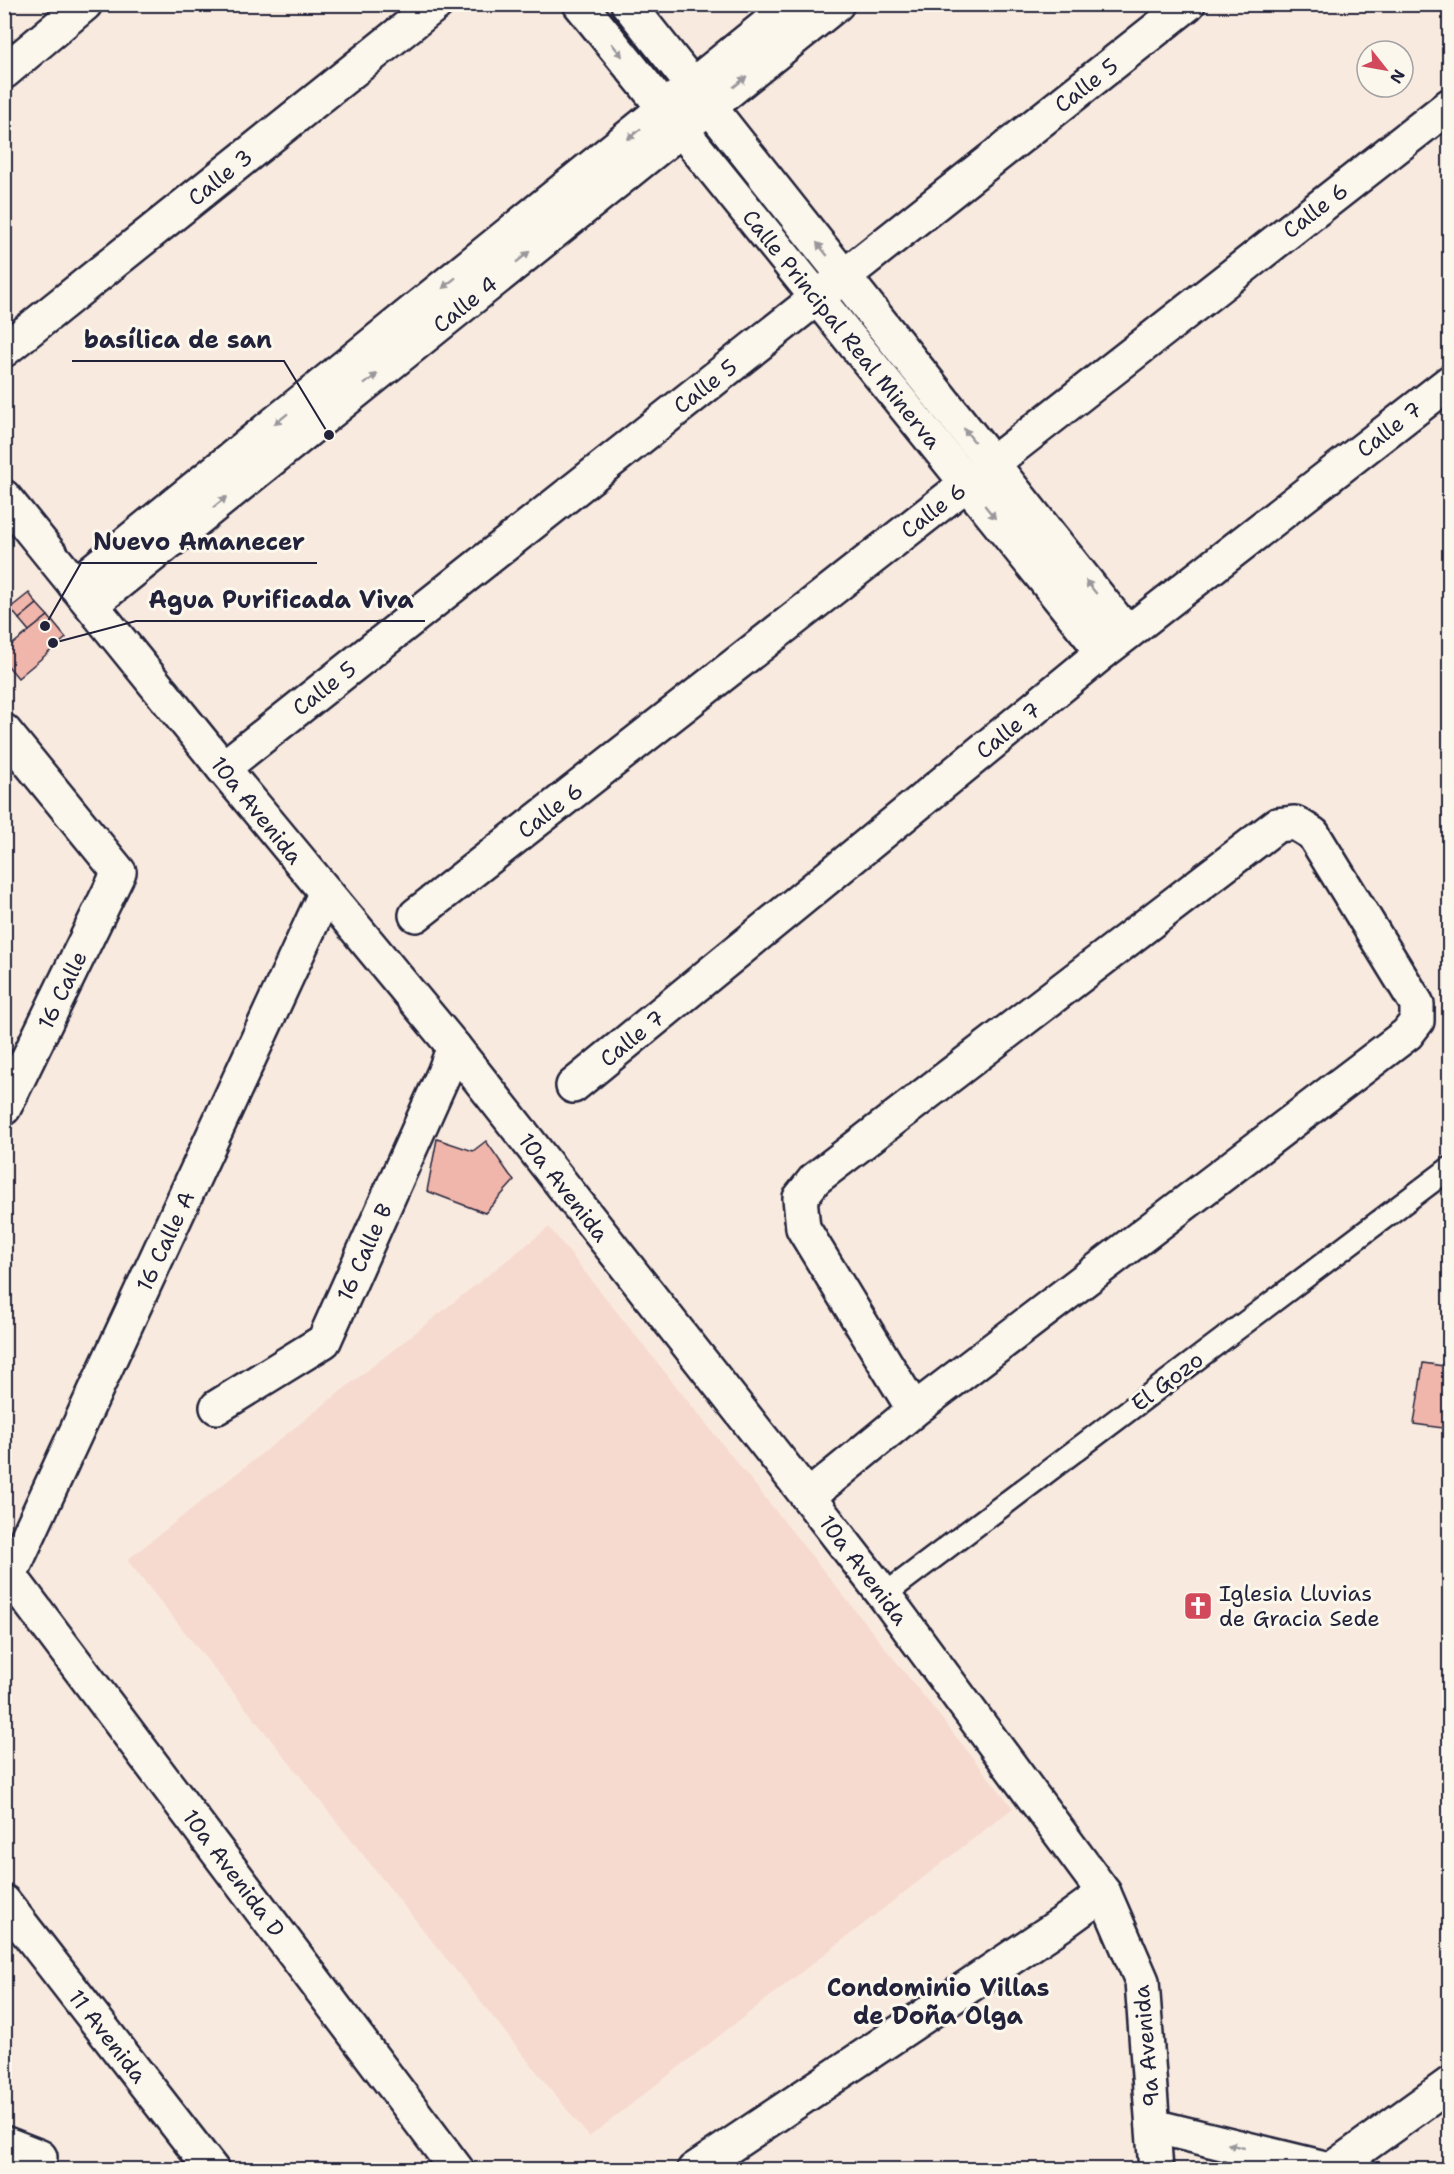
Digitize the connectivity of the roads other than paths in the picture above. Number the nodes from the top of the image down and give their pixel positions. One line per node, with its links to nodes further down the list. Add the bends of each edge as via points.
1 (436, 4): 14 (street, Calle 3)
2 (580, 4): 11 (street, Calle Principal Real Minerva, one-way to 11)
3 (628, 4): 9 (street, Calle Principal Real Minerva)
4 (793, 4): 9 (street, Calle 4)
5 (837, 4): 9 (street, Calle 4, one-way to 5)
6 (1188, 4): 12 (street, Calle 5)
7 (73, 11): 8 (street)
8 (4, 72)
9 (701, 97): 11 (street, Calle 4); 12 (street, Calle Principal Real Minerva, one-way to 9)
10 (1449, 105): 16 (street, Calle 6)
11 (673, 119): 13 (street, Calle Principal Real Minerva); 19 (street, Calle 4)
12 (844, 277): 13 (street, Calle 5); 16 (street, Calle Principal Real Minerva, one-way to 12)
13 (817, 298): 17 (street, Calle Principal Real Minerva); 22 (street, Calle 5)
14 (4, 350)
15 (1449, 382): 20 (street, Calle 7)
16 (992, 464): 17 (street, Calle 6); 20 (street, Calle Principal Real Minerva, one-way to 16)
17 (966, 483): 20 (street, Calle Principal Real Minerva, one-way to 20); 24 (street, Calle 6)
18 (4, 496): 19 (street, 10a Avenida)
19 (84, 595): 22 (street, 10a Avenida)
20 (1115, 643): 26 (street, Calle 7)
21 (4, 731): 27 (street, 16 Calle, via 119,872)
22 (223, 768): 23 (street, 10a Avenida)
23 (325, 894): 25 (street, 10a Avenida); 32 (street, 16 Calle A)
24 (416, 915)
25 (454, 1047): 29 (street, 16 Calle B, via 324,1341); 31 (street, 10a Avenida)
26 (573, 1086)
27 (4, 1108)
28 (1449, 1168): 33 (lane, El Gozo)
29 (217, 1407)
30 (914, 1410): 30 (street, via 1407,1034 1417,1021 1417,1004 1313,834 1295,823 1277,825 815,1179 800,1198 803,1228); 31 (street)
31 (808, 1497): 33 (street, 10a Avenida)
32 (7, 1582): 42 (street, 10a Avenida D)
33 (884, 1595): 34 (street, 10a Avenida)
34 (1104, 1893): 37 (street, 9a Avenida, via 1142,1981); 43 (street)
35 (4, 1902): 41 (street, 11 Avenida)
36 (1449, 2084): 44 (street)
37 (1153, 2126): 40 (street, 9a Avenida); 44 (street, one-way to 37)
38 (4, 2144): 39 (street)
39 (40, 2157)
40 (1164, 2167)
41 (212, 2169)
42 (457, 2169)
43 (694, 2169)
44 (1332, 2169)

